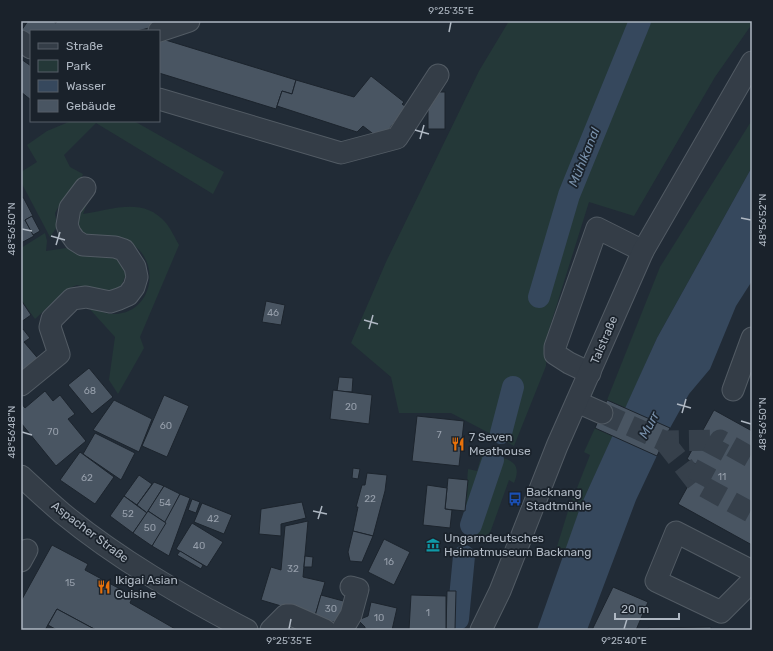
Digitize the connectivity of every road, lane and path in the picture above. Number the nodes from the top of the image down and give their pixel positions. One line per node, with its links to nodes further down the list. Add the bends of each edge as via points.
1 (189, 21): 2 (street)
2 (160, 31)
3 (21, 41): 4 (street)
4 (30, 47)
5 (752, 62): 9 (street, Talstraße)
6 (438, 75): 7 (street, via 397,138 341,153)
7 (160, 99)
8 (85, 188): 12 (street, via 70,208 67,225 70,233 82,245 124,250 136,266 137,277 128,295 110,302 86,297 72,299 52,318 50,327 59,354)
9 (643, 251): 11 (street, Talstraße); 11 (street, via 597,228 555,347 555,354)
10 (752, 338): 13 (street)
11 (590, 373): 14 (street, Talstraße)
12 (21, 385)
13 (733, 390)
14 (577, 402): 15 (street); 24 (street, Talstraße, via 500,591)
15 (602, 413)
16 (21, 476): 20 (street, Aspacher Straße, via 62,513 130,562 189,599)
17 (752, 571): 18 (street, via 676,532 656,581 721,612)
18 (752, 581)
19 (354, 588): 23 (street, via 351,616)
20 (247, 630)
21 (271, 630): 22 (street, via 286,615 291,615)
22 (325, 630)
23 (342, 630)
24 (481, 630)

